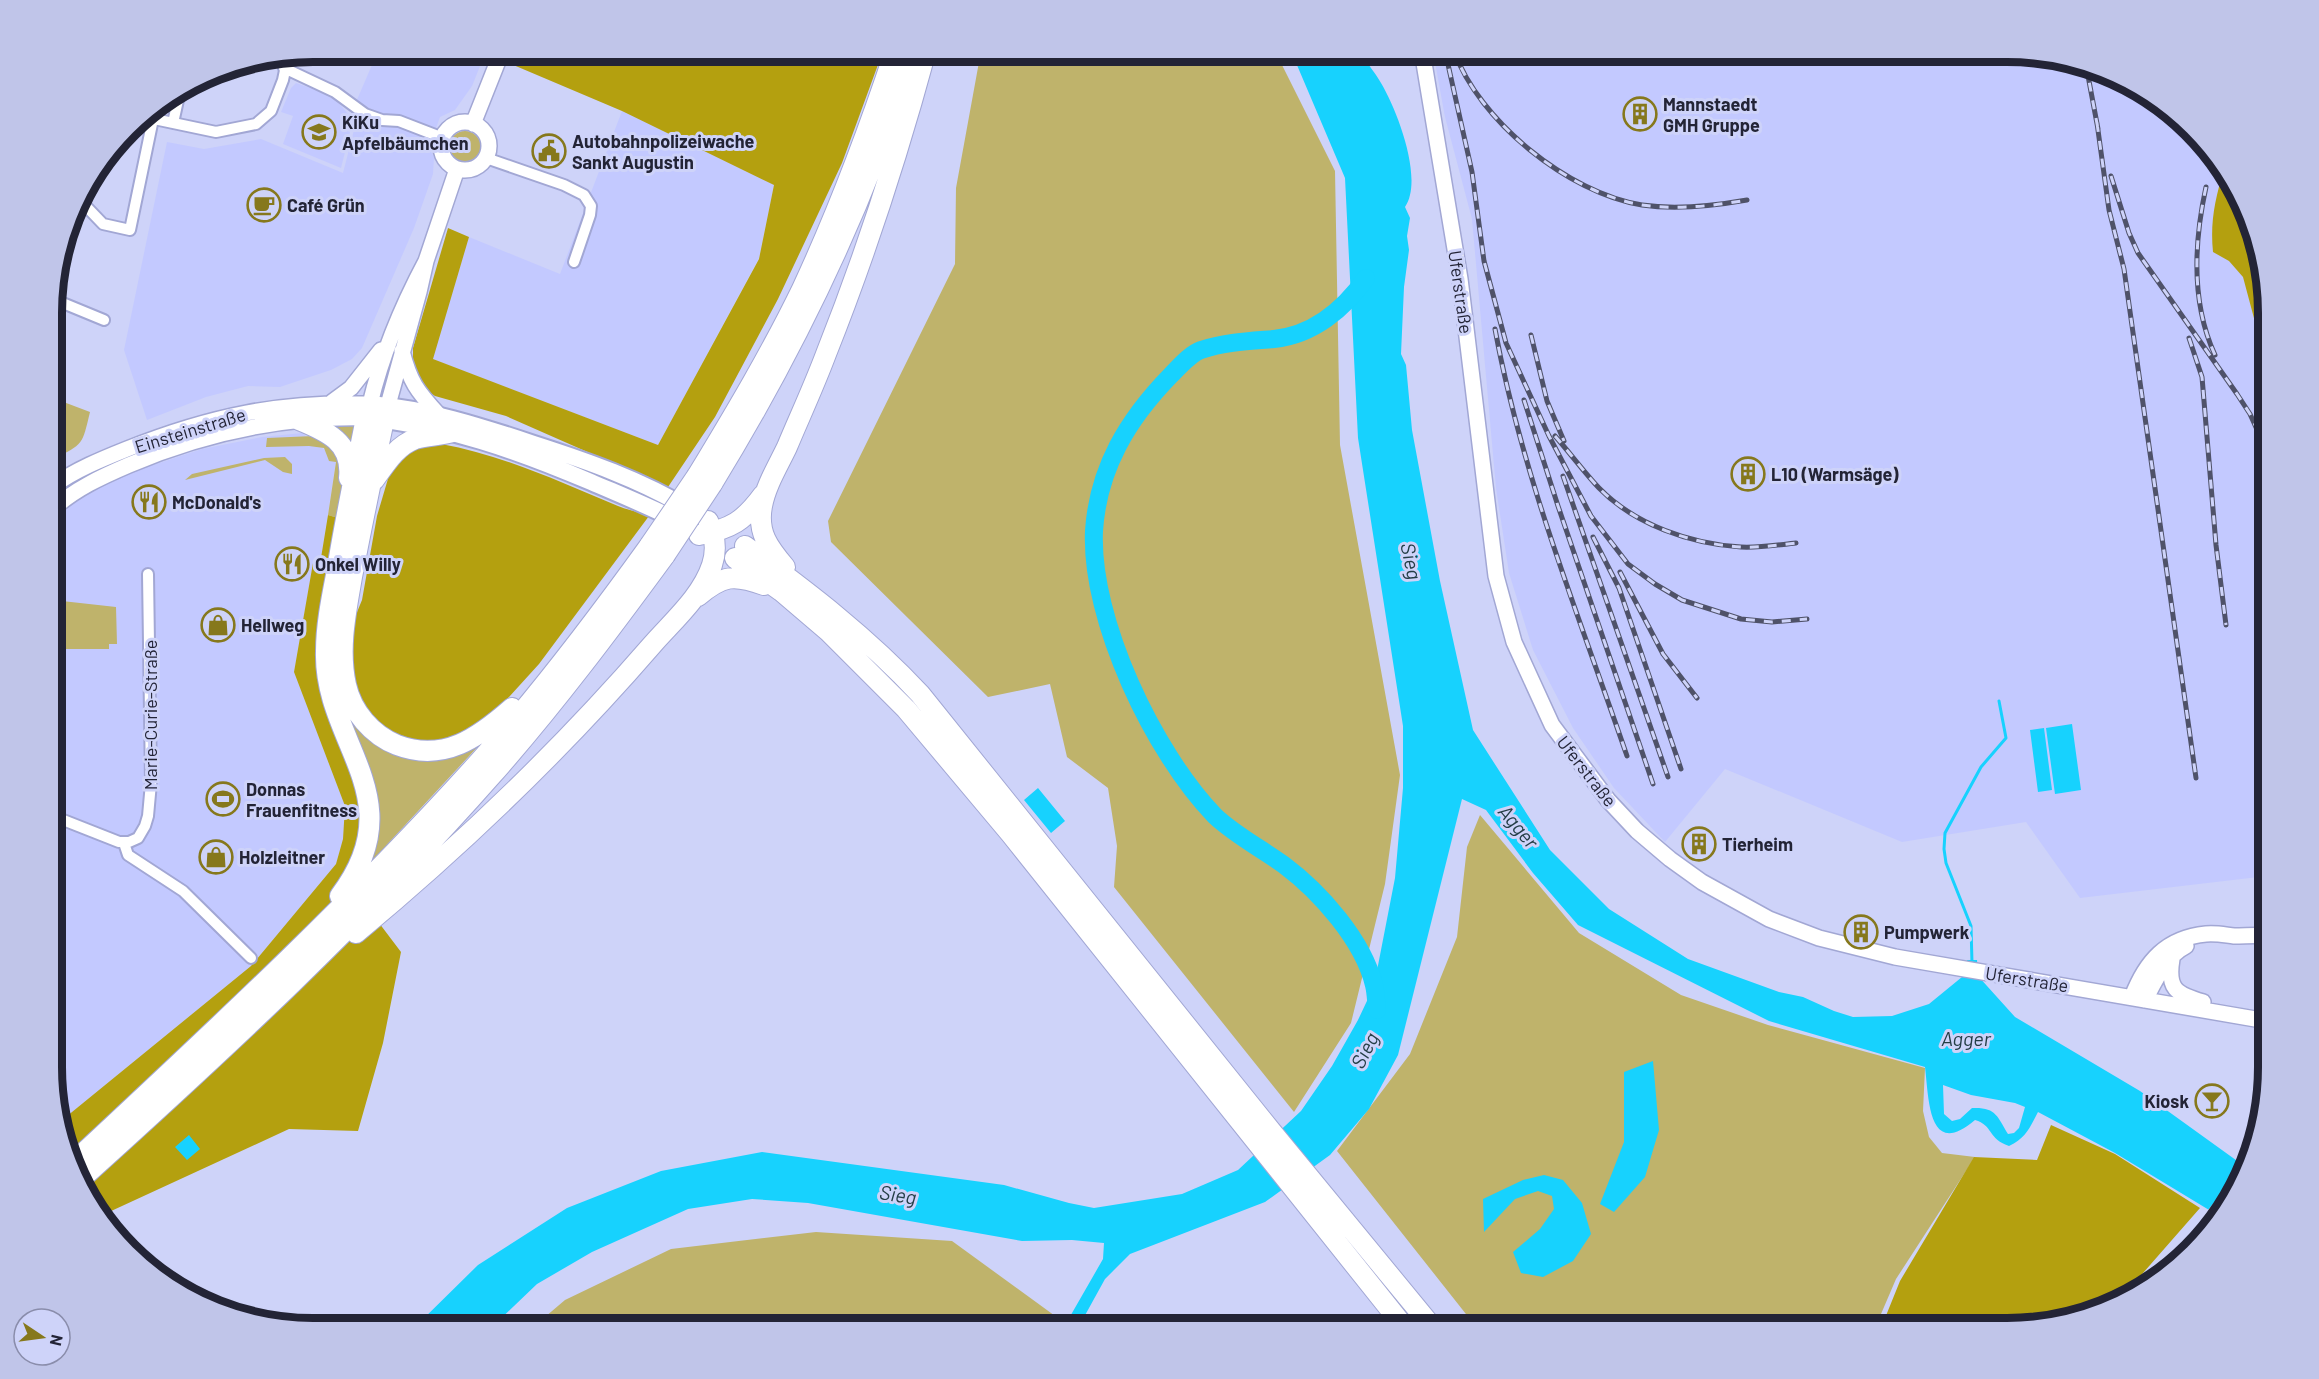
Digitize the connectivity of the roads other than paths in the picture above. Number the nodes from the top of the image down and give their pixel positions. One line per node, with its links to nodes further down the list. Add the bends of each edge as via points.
1 (498, 62): 11 (street)
2 (891, 62): 27 (highway, via 858,158 802,289)
3 (910, 62): 27 (highway, via 873,165 811,308 773,380)
4 (923, 62): 30 (highway, via 844,309)
5 (1424, 62): 49 (street, Uferstraße, via 1461,279 1496,576 1514,642 1552,725 1608,800 1637,831 1711,888 1769,919 1819,938 1870,952)
6 (286, 63): 7 (street)
7 (284, 68): 10 (street, via 271,111 256,124 216,132); 12 (street, via 335,92 365,114 399,121)
8 (178, 101): 10 (street)
9 (153, 119): 10 (street); 15 (street, via 130,230 103,224)
10 (173, 123)
11 (473, 124): 12 (street, via 453,126); 13 (street, via 489,142)
12 (443, 138): 14 (street, via 442,152)
13 (486, 158): 14 (street, via 471,170); 17 (street, via 584,195 591,206 590,215)
14 (457, 169): 16 (street)
15 (85, 206)
16 (426, 261): 20 (street); 21 (street)
17 (574, 262)
18 (62, 303): 19 (street)
19 (104, 320)
20 (393, 333): 22 (street, via 351,388); 23 (street, via 376,379)
21 (402, 351): 23 (street); 24 (street, via 417,391)
22 (332, 402): 23 (street, Einsteinstraße); 28 (street, Einsteinstraße, via 261,409 198,424 114,454)
23 (377, 412): 24 (main road); 25 (street, Einsteinstraße); 26 (main road); 29 (highway); 32 (highway)
24 (438, 414): 33 (main road, via 596,465 661,494)
25 (299, 420): 31 (street, Einsteinstraße, via 231,431 165,451 89,483); 32 (highway, via 333,435 343,448 349,472)
26 (453, 432): 29 (highway, via 404,445); 33 (main road, via 552,465)
27 (705, 480): 34 (highway, bridge)
28 (62, 481)
29 (369, 488): 40 (highway, via 346,614 343,656 351,701 372,730 404,748 434,751 454,747 487,730)
30 (767, 491): 33 (highway, via 745,517); 37 (highway, via 762,506 762,535)
31 (62, 502)
32 (345, 520): 46 (highway, via 328,625 326,666 330,693 367,793 369,825 353,876)
33 (712, 533): 35 (main road); 39 (highway, via 712,565)
34 (657, 550): 40 (highway); 50 (highway, via 586,662 492,775)
35 (740, 552): 37 (highway); 38 (highway)
36 (148, 574): 42 (street, Marie-Curie-Straße, via 151,795 142,833 134,841)
37 (800, 585): 43 (highway, via 920,694)
38 (781, 591): 39 (highway, via 744,579 724,578); 43 (highway, via 829,632 906,709)
39 (689, 603): 50 (highway, via 622,680 489,816 404,894)
40 (554, 672): 46 (highway, via 480,761)
41 (62, 819): 42 (street)
42 (124, 843): 48 (street, via 128,855 183,891)
43 (1057, 879): 55 (highway)
44 (2232, 936): 45 (street); 47 (street, via 2188,944); 49 (street, via 2195,936 2168,947 2141,975)
45 (2258, 936)
46 (297, 952): 53 (highway)
47 (2172, 956): 49 (street); 51 (street, via 2170,972 2176,990)
48 (251, 958)
49 (2139, 999): 51 (street, Uferstraße)
50 (260, 1014): 54 (highway)
51 (2230, 1014): 52 (street, Uferstraße)
52 (2258, 1019)
53 (79, 1157)
54 (86, 1174)
55 (1321, 1207): 56 (highway); 57 (highway)
56 (1398, 1318)
57 (1424, 1318)

